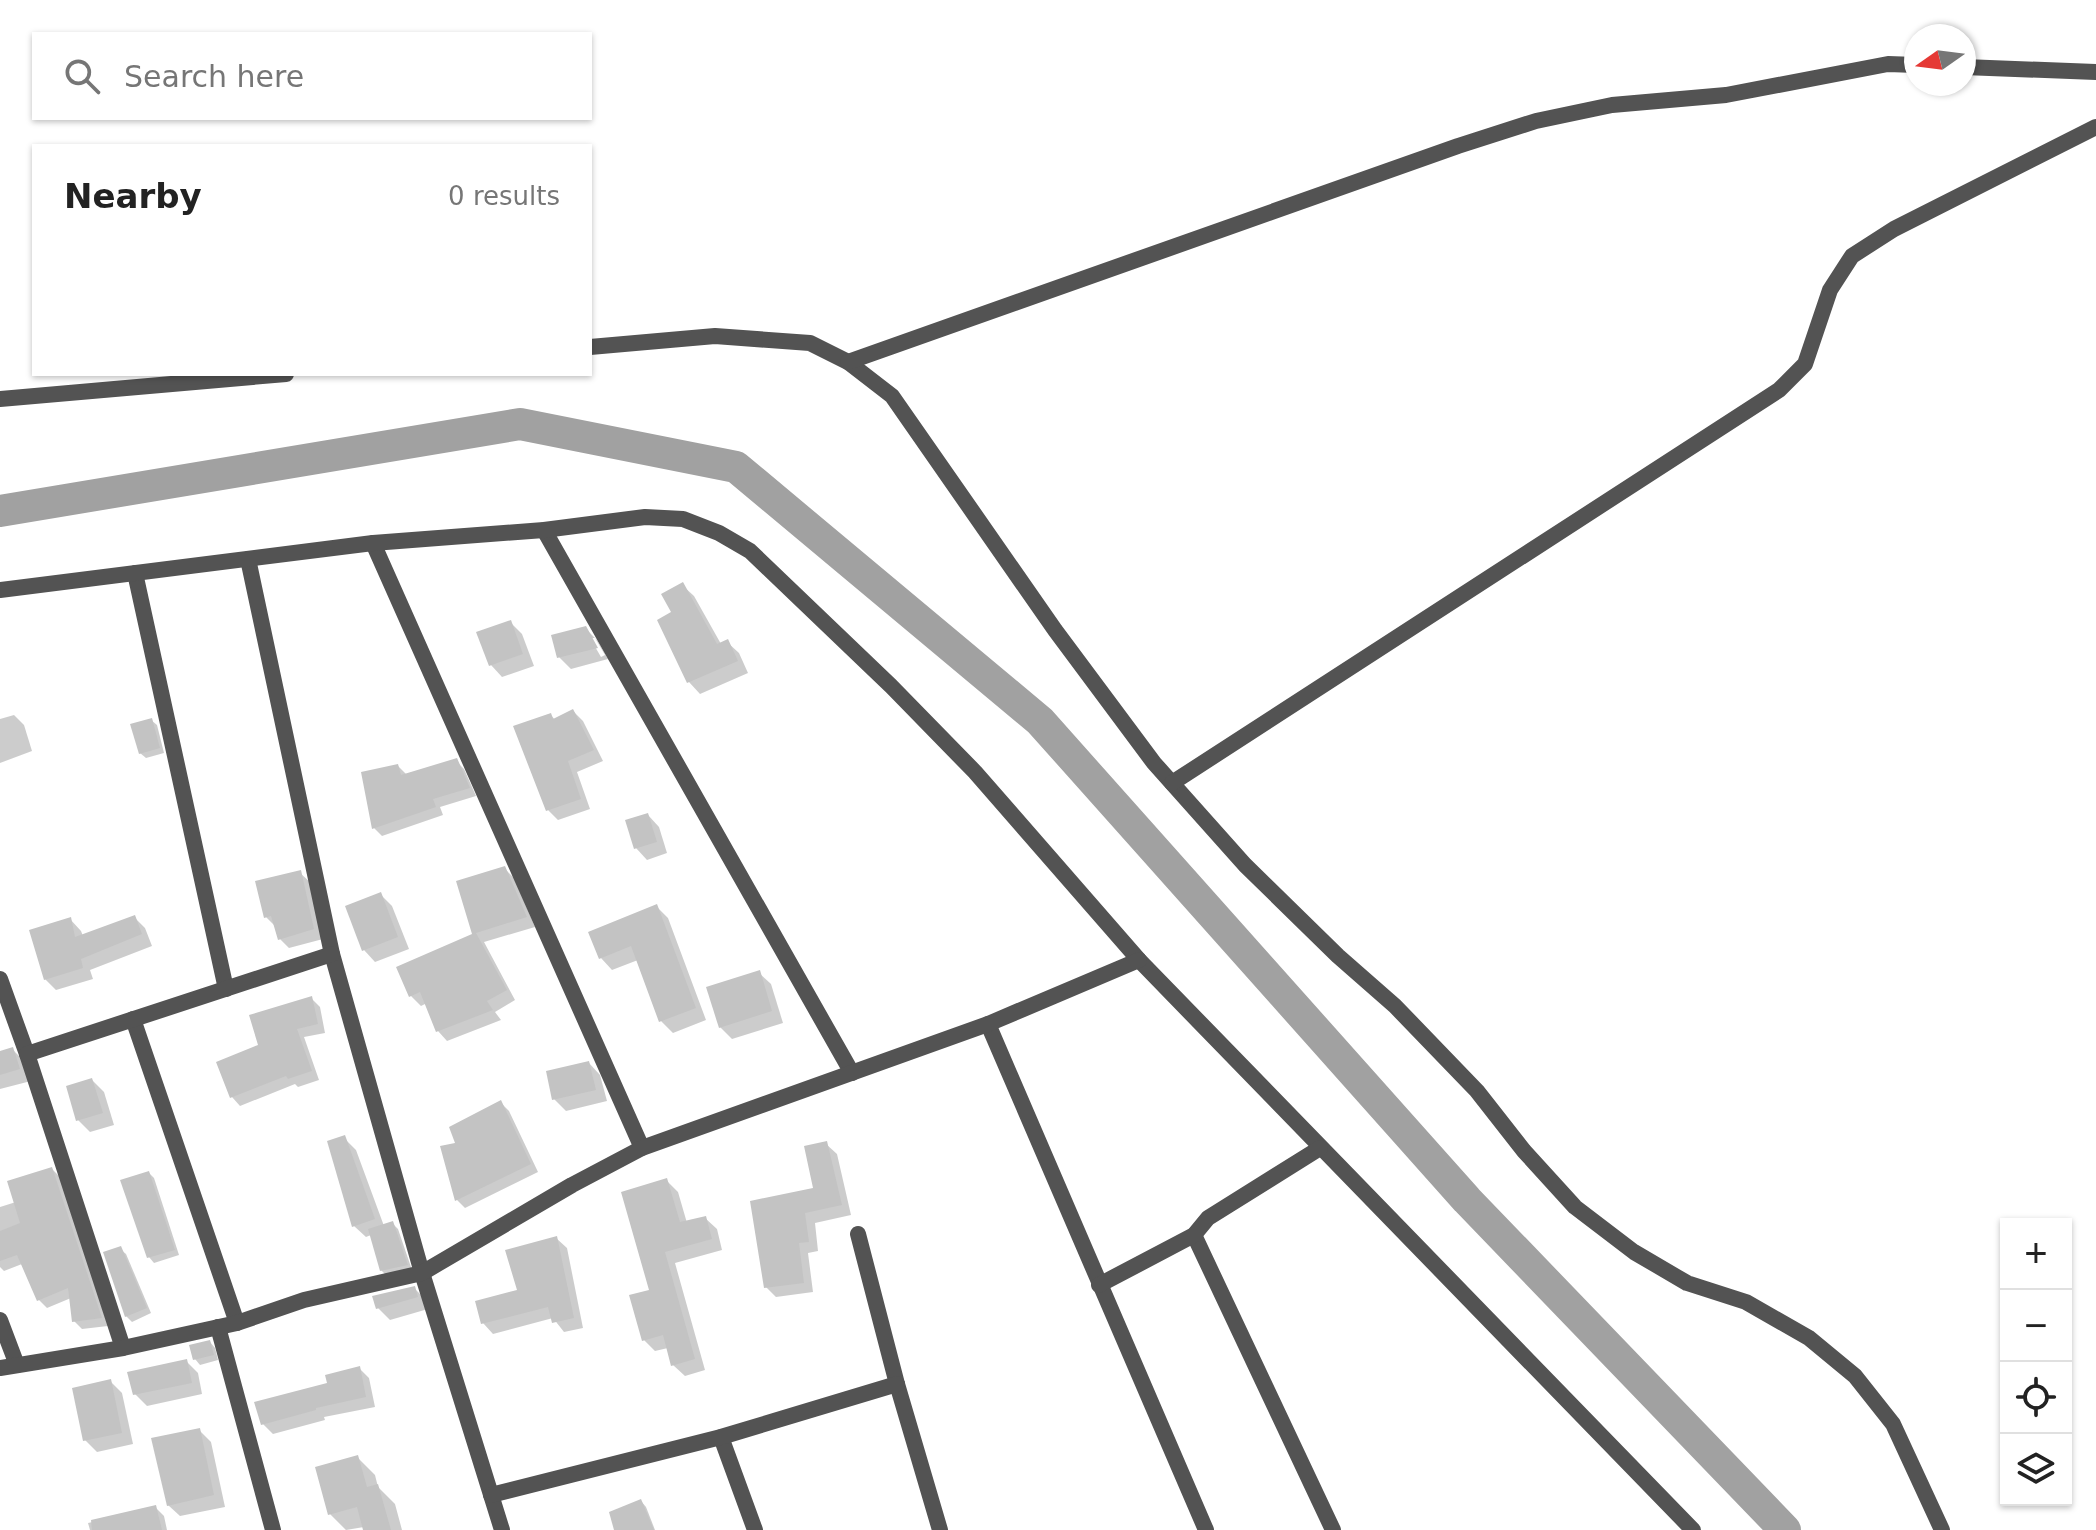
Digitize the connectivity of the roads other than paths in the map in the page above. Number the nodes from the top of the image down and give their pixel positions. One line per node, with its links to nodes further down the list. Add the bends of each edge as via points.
1 (1904, 65): 6 (street, via 1726,95 1612,105 1536,121)
2 (1976, 67): 3 (street)
3 (2096, 72)
4 (2096, 127): 14 (street, via 1894,229 1852,256 1830,290 1805,364 1779,390)
5 (592, 347): 6 (street, via 715,336 810,343)
6 (848, 362): 14 (street, via 892,396 1055,630)
7 (263, 376): 8 (street)
8 (0, 399)
9 (544, 530): 10 (street); 16 (street, via 645,517 683,519 750,551 975,772); 22 (street)
10 (373, 543): 11 (street); 23 (street)
11 (248, 559): 12 (street); 15 (street)
12 (135, 573): 13 (street); 18 (street)
13 (0, 590)
14 (1172, 783): 44 (street, via 1245,865 1477,1091 1575,1207 1634,1252 1687,1283 1746,1302 1809,1338 1855,1376 1893,1424)
15 (332, 954): 18 (street); 27 (street)
16 (1139, 960): 20 (street); 24 (street)
17 (0, 979): 21 (street)
18 (226, 989): 19 (street)
19 (133, 1019): 21 (street); 30 (street)
20 (988, 1024): 22 (street); 28 (street)
21 (27, 1054): 32 (street)
22 (852, 1073): 23 (street)
23 (642, 1148): 27 (street)
24 (1320, 1148): 26 (street, via 1208,1218); 43 (street)
25 (858, 1234): 34 (street)
26 (1194, 1235): 28 (street); 42 (street)
27 (422, 1273): 30 (street, via 304,1300); 36 (street)
28 (1099, 1285): 41 (street)
29 (0, 1320): 33 (street)
30 (237, 1323): 31 (street)
31 (218, 1327): 32 (street); 37 (street)
32 (123, 1348): 33 (street)
33 (8, 1366)
34 (897, 1384): 35 (street); 40 (street)
35 (721, 1437): 36 (street); 39 (street)
36 (491, 1495): 38 (street)
37 (273, 1530)
38 (502, 1530)
39 (755, 1530)
40 (940, 1530)
41 (1206, 1530)
42 (1333, 1530)
43 (1693, 1530)
44 (1942, 1530)

